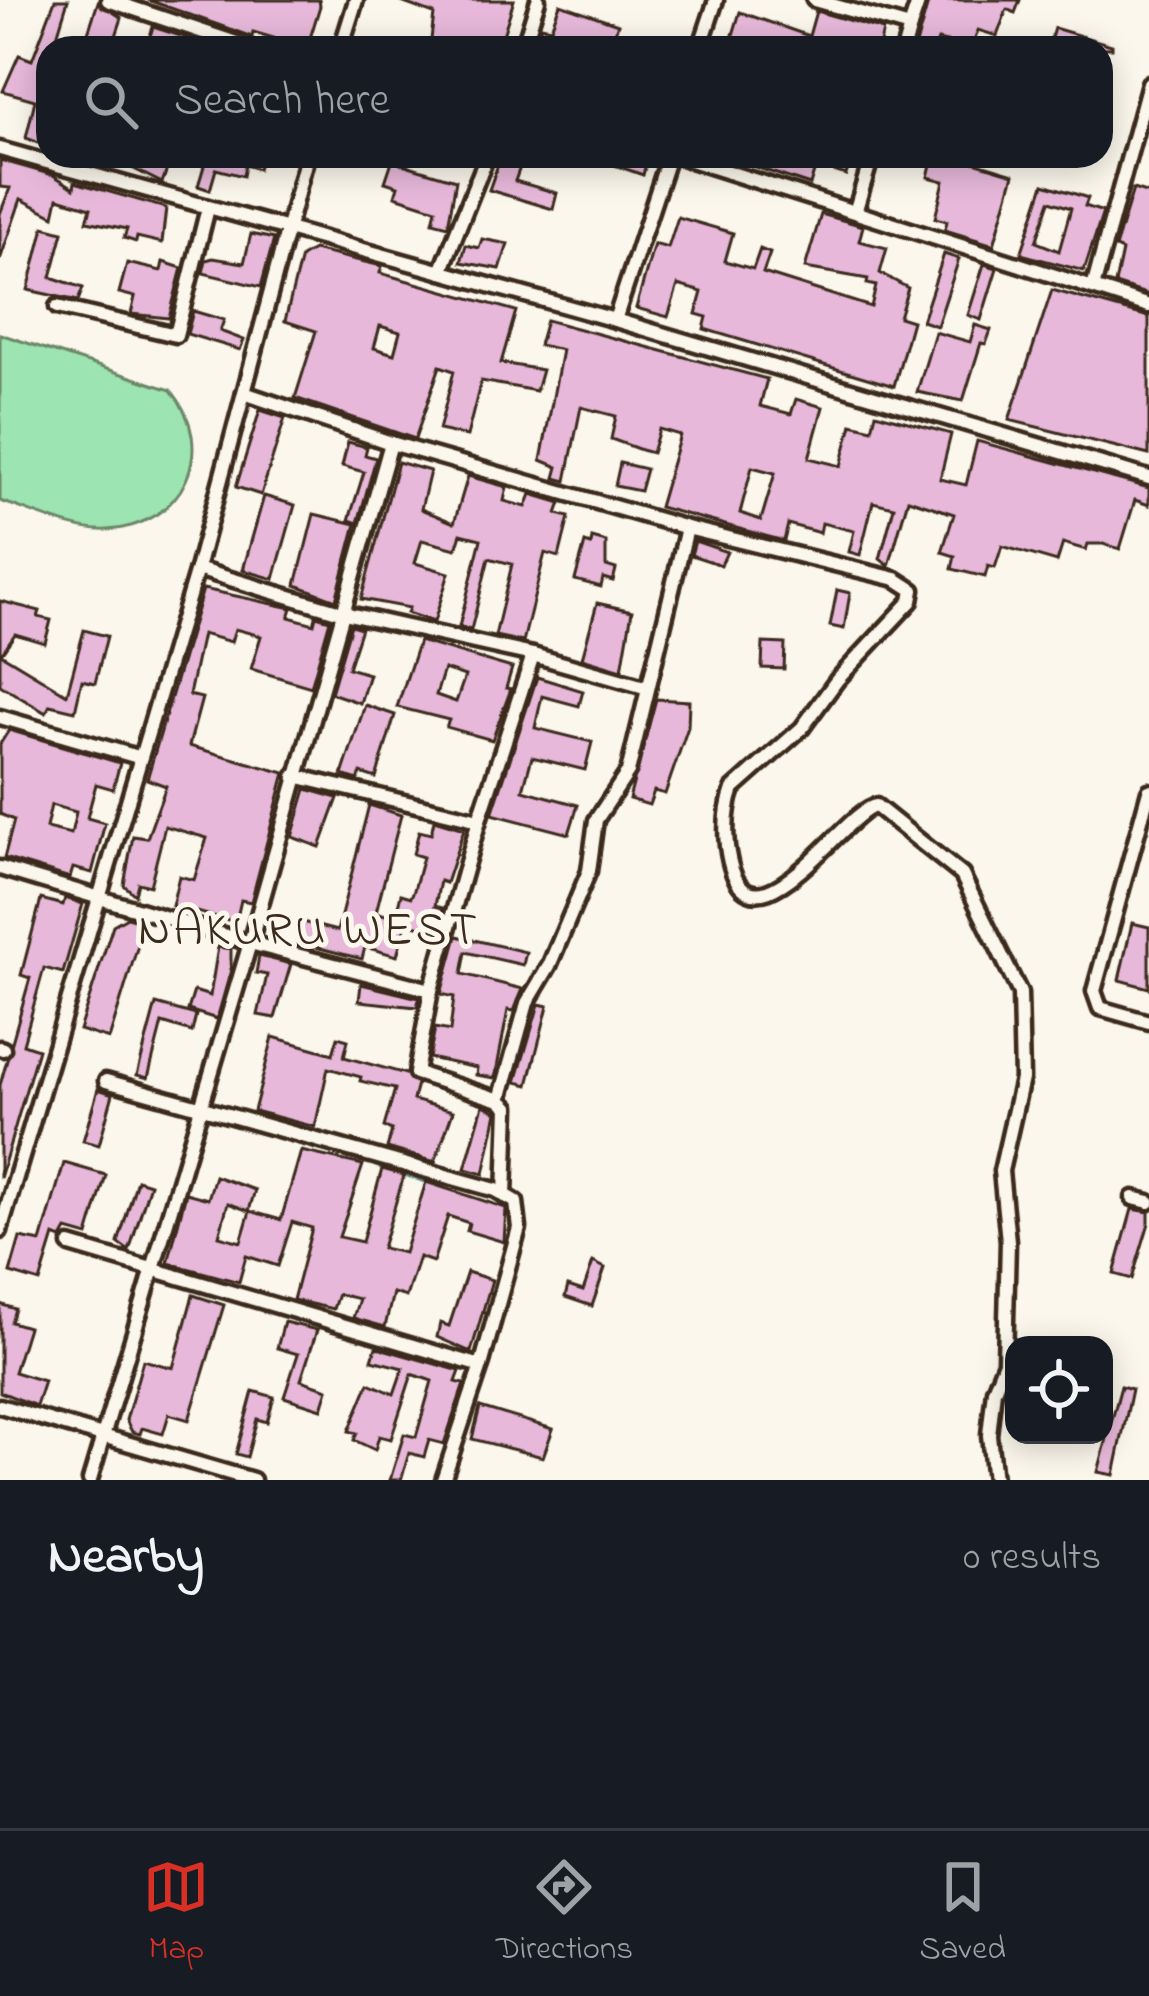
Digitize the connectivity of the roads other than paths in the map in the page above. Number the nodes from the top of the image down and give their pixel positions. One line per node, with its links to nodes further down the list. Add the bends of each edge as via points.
1 (108, 0): 7 (street)
2 (356, 0): 10 (street)
3 (538, 0): 11 (street)
4 (716, 0): 12 (street)
5 (814, 0): 8 (street)
6 (919, 0): 8 (street)
7 (140, 5): 9 (street)
8 (910, 27): 13 (street)
9 (220, 36)
10 (345, 36)
11 (527, 36)
12 (704, 36)
13 (907, 36)
14 (1149, 83): 15 (street)
15 (1145, 106): 28 (street)
16 (0, 149): 17 (street)
17 (36, 159)
18 (67, 168): 24 (street)
19 (303, 168): 26 (street)
20 (483, 168): 27 (street)
21 (665, 168): 31 (street)
22 (718, 168): 25 (street)
23 (868, 168): 25 (street)
24 (208, 208): 26 (street); 30 (street, via 176,335)
25 (856, 209): 28 (street)
26 (284, 229): 27 (street); 32 (street)
27 (441, 272): 31 (street)
28 (1093, 288): 29 (street)
29 (1149, 306)
30 (57, 307)
31 (615, 320): 34 (street)
32 (244, 393): 33 (street); 36 (street)
33 (391, 443): 35 (street); 37 (street)
34 (1149, 478)
35 (687, 528): 39 (street); 66 (street, via 896,579 913,590 802,728 733,790 727,839 741,883 781,887 805,872 861,808 876,806 962,875 1008,961 1020,992 1022,1079 1001,1171 1008,1241 1005,1362 989,1435)
36 (197, 569): 37 (street); 41 (street)
37 (344, 613): 38 (street); 42 (street)
38 (533, 655): 39 (street); 44 (street)
39 (648, 688): 52 (street, via 628,772 596,820 589,871 527,1003)
40 (0, 717): 41 (street)
41 (138, 757): 47 (street)
42 (295, 776): 44 (street); 48 (street)
43 (1149, 791): 45 (street)
44 (479, 820): 49 (street)
45 (1143, 838): 50 (street, via 1094,991 1100,1008)
46 (0, 868): 47 (street)
47 (103, 897): 48 (street); 57 (street)
48 (250, 943): 49 (street); 53 (street)
49 (430, 990): 52 (street, via 416,1072)
50 (1149, 1022)
51 (106, 1081): 53 (street)
52 (500, 1100): 54 (street, via 511,1116)
53 (202, 1105): 54 (street); 59 (street)
54 (505, 1196): 60 (street, via 521,1216)
55 (1133, 1198): 56 (street)
56 (1149, 1202)
57 (0, 1231)
58 (70, 1245): 59 (street)
59 (154, 1273): 60 (street); 62 (street)
60 (481, 1366): 65 (street)
61 (0, 1406): 62 (street)
62 (100, 1436): 63 (street); 64 (street)
63 (89, 1480)
64 (253, 1480)
65 (442, 1480)
66 (994, 1480)

